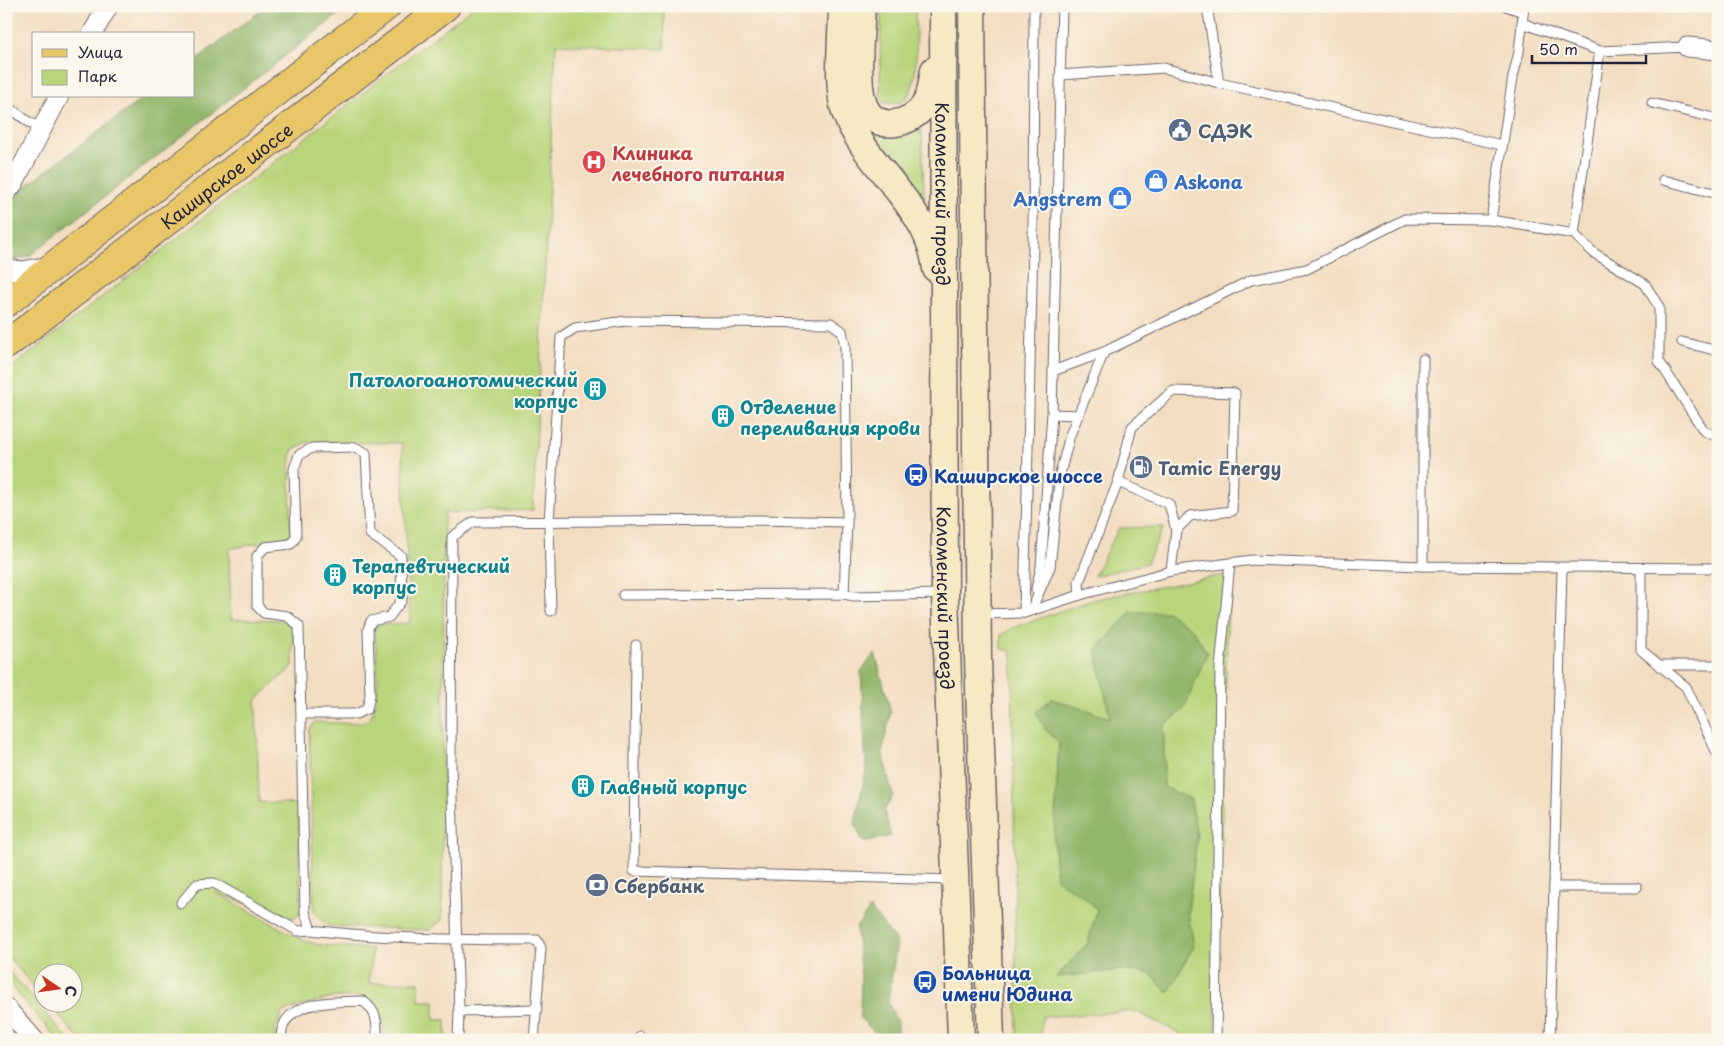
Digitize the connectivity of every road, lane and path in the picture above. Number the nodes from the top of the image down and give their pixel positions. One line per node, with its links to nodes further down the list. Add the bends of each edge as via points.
1 (108, 6): 14 (street)
2 (387, 6): 32 (main road, Каширское шоссе)
3 (446, 6): 36 (main road, Каширское шоссе)
4 (842, 6): 38 (main road, via 841,89 845,112 856,136 929,241 935,260)
5 (862, 6): 15 (main road, via 860,93 864,107 872,117 885,123 902,122 918,113 926,102)
6 (943, 6): 15 (main road, Коломенский проезд)
7 (972, 6): 61 (main road, Коломенский проезд)
8 (1034, 6): 60 (lane)
9 (1062, 6): 19 (lane)
10 (1207, 6): 20 (lane)
11 (1506, 6): 12 (lane)
12 (1524, 9): 13 (lane)
13 (1522, 23): 18 (lane); 26 (lane)
14 (93, 32)
15 (943, 36): 38 (main road, Коломенский проезд)
16 (1686, 47): 17 (street); 18 (lane)
17 (1718, 50)
18 (1600, 51): 31 (lane)
19 (1060, 75): 20 (lane, via 1164,68); 41 (lane)
20 (1220, 83): 26 (lane)
21 (58, 98): 25 (street)
22 (1652, 103): 24 (lane)
23 (6, 105): 25 (lane)
24 (1718, 119)
25 (42, 128): 28 (street, via 14,184)
26 (1502, 145): 30 (lane)
27 (1663, 180): 29 (lane)
28 (6, 193)
29 (1718, 194)
30 (1490, 220): 31 (lane); 39 (lane, via 1405,218 1307,269 1251,280)
31 (1574, 234): 44 (lane, via 1594,253 1645,284 1659,307 1659,361 1704,431)
32 (55, 265): 33 (street, via 23,271); 34 (main road, Каширское шоссе)
33 (6, 269)
34 (6, 303)
35 (1682, 342): 37 (lane)
36 (6, 345)
37 (1718, 351)
38 (944, 352): 56 (main road, Коломенский проезд)
39 (1104, 352): 41 (lane); 43 (lane)
40 (1423, 359): 50 (lane)
41 (1053, 371): 42 (lane)
42 (1052, 414): 43 (lane); 60 (lane, via 1041,567)
43 (1079, 415): 60 (lane, via 1060,474 1050,566)
44 (1718, 438)
45 (1118, 482): 48 (lane, via 1169,504); 48 (lane, via 1132,427 1173,391 1235,393 1232,511 1190,516); 58 (lane, via 1080,577)
46 (548, 522): 47 (lane); 47 (lane, via 561,337 576,328 626,320 831,323 842,331 845,346); 59 (lane); 72 (lane, via 473,522 452,537 451,766)
47 (847, 522): 55 (lane)
48 (1176, 530): 54 (lane)
49 (1230, 563): 50 (lane, via 1252,560); 54 (lane); 83 (lane, via 1220,668)
50 (1424, 566): 51 (lane)
51 (1562, 568): 52 (lane); 68 (lane)
52 (1641, 568): 53 (lane); 63 (lane, via 1642,650)
53 (1718, 568)
54 (1171, 571): 58 (lane)
55 (844, 594): 56 (lane); 57 (lane)
56 (945, 594): 67 (main road, Коломенский проезд)
57 (623, 595)
58 (1080, 595): 60 (lane)
59 (550, 612)
60 (1027, 612): 61 (lane)
61 (977, 614): 82 (main road, Коломенский проезд)
62 (636, 645): 67 (lane, via 634,871)
63 (1659, 665): 64 (lane); 66 (lane, via 1686,688)
64 (1718, 666)
65 (301, 714): 65 (lane, via 299,626 287,616 264,613 256,606 257,556 266,547 291,544 296,537 294,469 299,455 312,448 355,447 366,453 370,534 401,556 402,600 389,617 371,621 368,629 370,694 367,709 356,714); 71 (lane, via 305,912)
66 (1718, 755)
67 (954, 880): 81 (main road, Коломенский проезд)
68 (1554, 887): 69 (lane); 84 (lane)
69 (1637, 887)
70 (180, 903): 71 (lane, via 197,884 214,883 298,931)
71 (311, 930): 72 (lane)
72 (455, 940): 74 (lane, via 537,940 541,948); 75 (lane)
73 (6, 1008): 76 (street)
74 (537, 1009): 75 (lane); 80 (lane)
75 (459, 1011): 79 (lane)
76 (34, 1040)
77 (281, 1040): 78 (lane, via 280,1026 292,1012 321,1002 363,1001 372,1008 377,1019)
78 (377, 1040)
79 (458, 1040)
80 (534, 1040)
81 (961, 1040)
82 (991, 1040)
83 (1216, 1040)
84 (1550, 1040)

